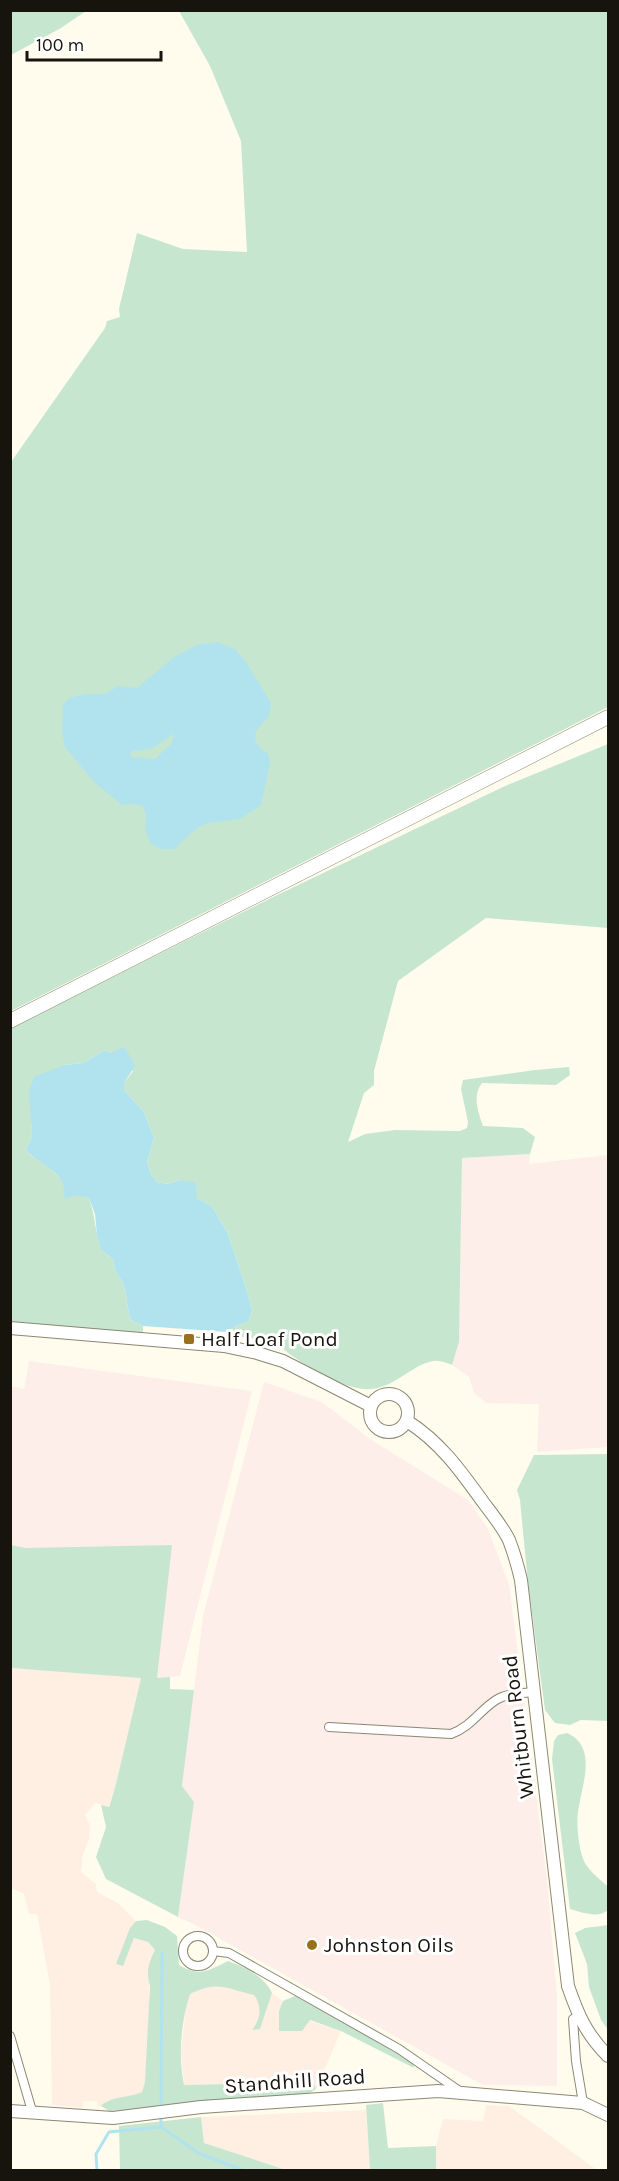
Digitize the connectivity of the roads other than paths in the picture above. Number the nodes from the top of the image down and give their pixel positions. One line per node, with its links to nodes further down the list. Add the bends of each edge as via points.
1 (609, 717): 2 (main road)
2 (10, 1021)
3 (10, 1328): 4 (main road, via 224,1346 257,1353 283,1361)
4 (371, 1406): 5 (main road, via 372,1422 384,1431 395,1431); 5 (main road, via 379,1396 400,1395 407,1405)
5 (407, 1421): 6 (main road, Whitburn Road, via 444,1450 508,1540 521,1580)
6 (534, 1692): 7 (street, via 497,1699 464,1729 451,1734); 9 (main road, Whitburn Road, via 568,1986)
7 (329, 1727)
8 (213, 1951): 12 (street, via 229,1953 399,2049)
9 (578, 2016): 11 (main road, Whitburn Road); 13 (street, via 573,2019)
10 (10, 2036): 15 (street)
11 (609, 2056)
12 (461, 2091): 13 (main road, Standhill Road); 15 (main road, Standhill Road, via 391,2093 113,2118)
13 (583, 2103): 16 (main road)
14 (10, 2111): 15 (main road, Standhill Road)
15 (32, 2111)
16 (609, 2115)

